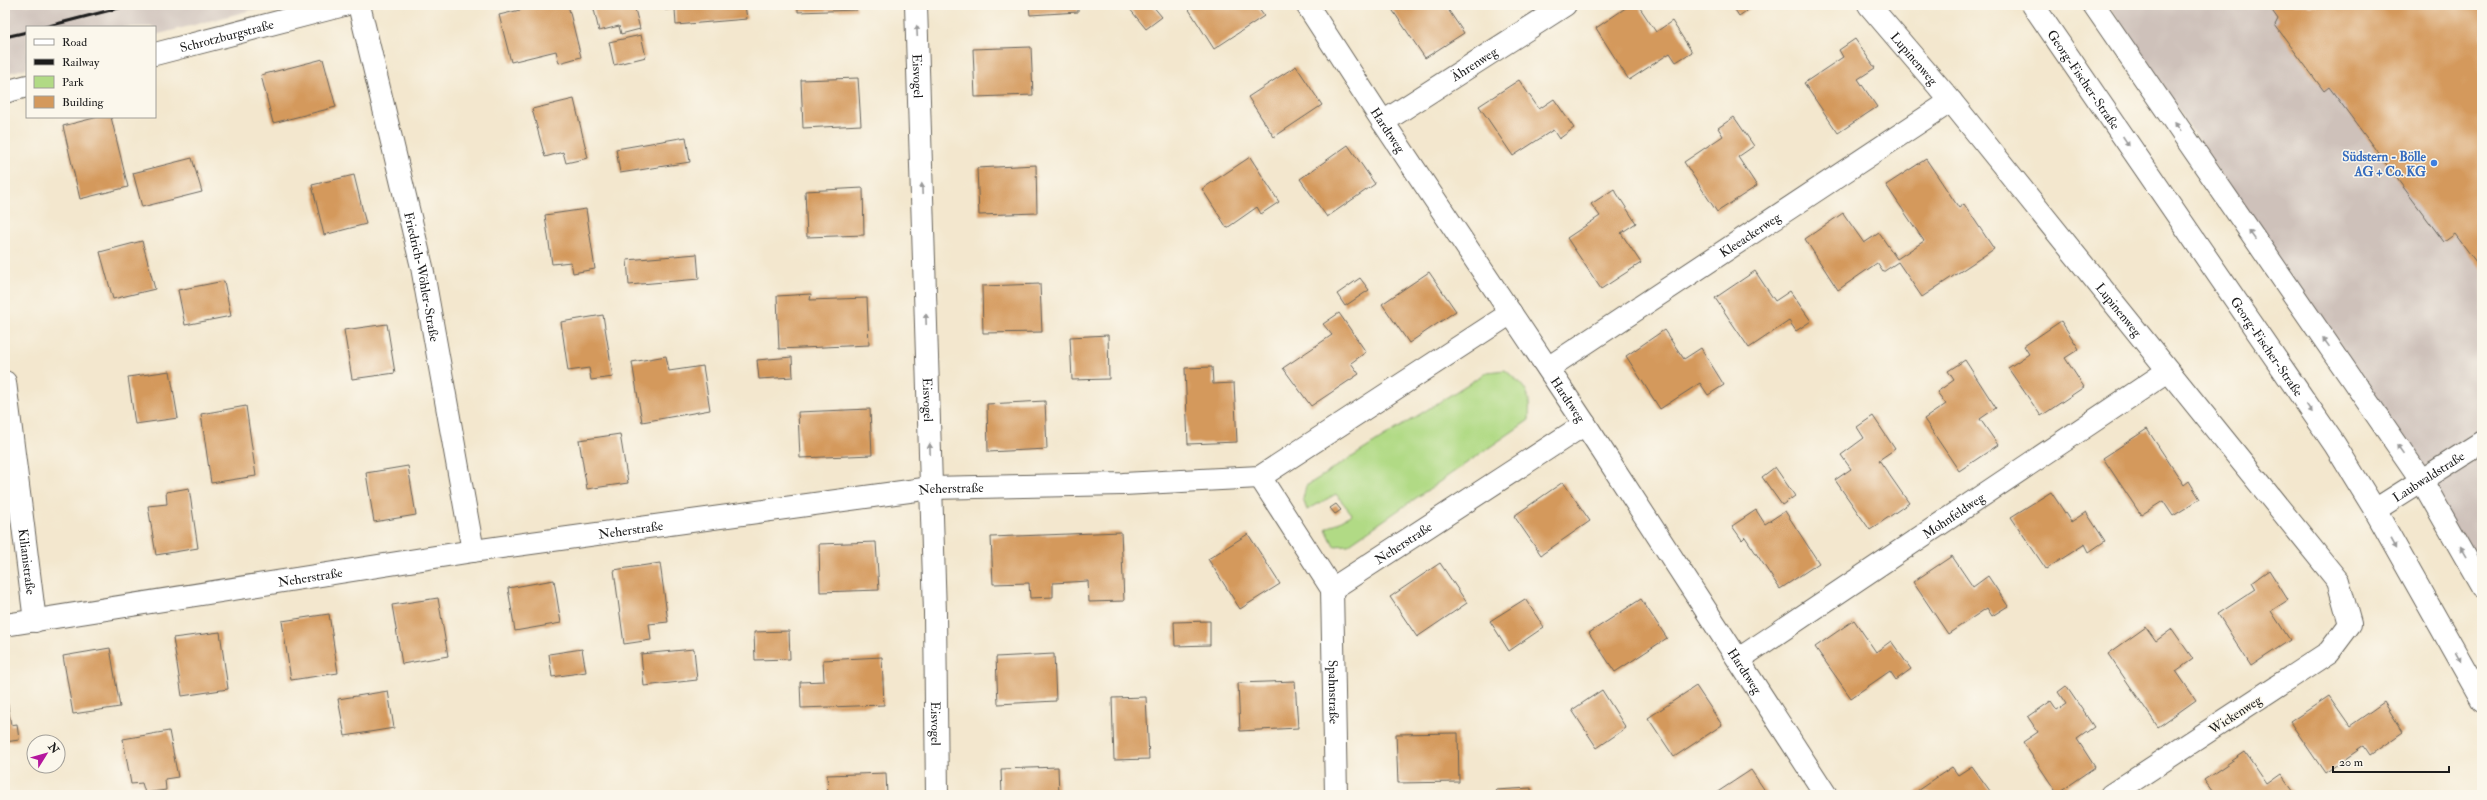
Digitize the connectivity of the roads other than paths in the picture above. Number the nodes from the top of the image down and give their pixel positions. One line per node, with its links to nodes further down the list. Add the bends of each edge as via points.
1 (344, 5): 9 (street, Schrotzburgstraße)
2 (359, 5): 24 (street, Friedrich-Wöhler-Straße, via 422,267)
3 (916, 5): 22 (street, Eisvogel, one-way to 3)
4 (1307, 5): 13 (street, Hardtweg)
5 (1565, 5): 13 (street, Ährenweg)
6 (1869, 5): 12 (street, Lupinenweg)
7 (2033, 5): 23 (street, Georg-Fischer-Straße, one-way to 23, via 2335,445)
8 (2094, 5): 21 (street, one-way to 8)
9 (156, 54)
10 (26, 86): 11 (street)
11 (5, 92)
12 (1951, 101): 15 (street, Kleeackerweg); 16 (street, Lupinenweg)
13 (1383, 122): 14 (street, Hardtweg)
14 (1511, 313): 15 (street, Hardtweg); 20 (street)
15 (1548, 368): 18 (street, Hardtweg)
16 (2168, 371): 28 (street, Lupinenweg, via 2338,581); 30 (street, Mohnfeldweg)
17 (5, 382): 27 (street, Kilianistraße)
18 (1586, 424): 26 (street, Neherstraße); 30 (street, Hardtweg)
19 (2482, 442): 21 (street, Laubwaldstraße)
20 (1260, 477): 22 (street, Neherstraße, via 1123,484); 26 (street)
21 (2422, 481): 23 (street, Laubwaldstraße); 25 (street, one-way to 21)
22 (931, 488): 24 (street, Neherstraße); 32 (street, Eisvogel)
23 (2375, 510): 31 (street, Georg-Fischer-Straße, one-way to 31)
24 (472, 551): 27 (street, Neherstraße)
25 (2482, 586)
26 (1332, 589): 33 (street, Spahnstraße)
27 (35, 621): 29 (street, Neherstraße)
28 (2350, 624): 35 (street, Wickenweg, via 2329,652)
29 (5, 625)
30 (1739, 659): 34 (street, Hardtweg)
31 (2482, 700)
32 (937, 795)
33 (1336, 795)
34 (1826, 795)
35 (2111, 795)

